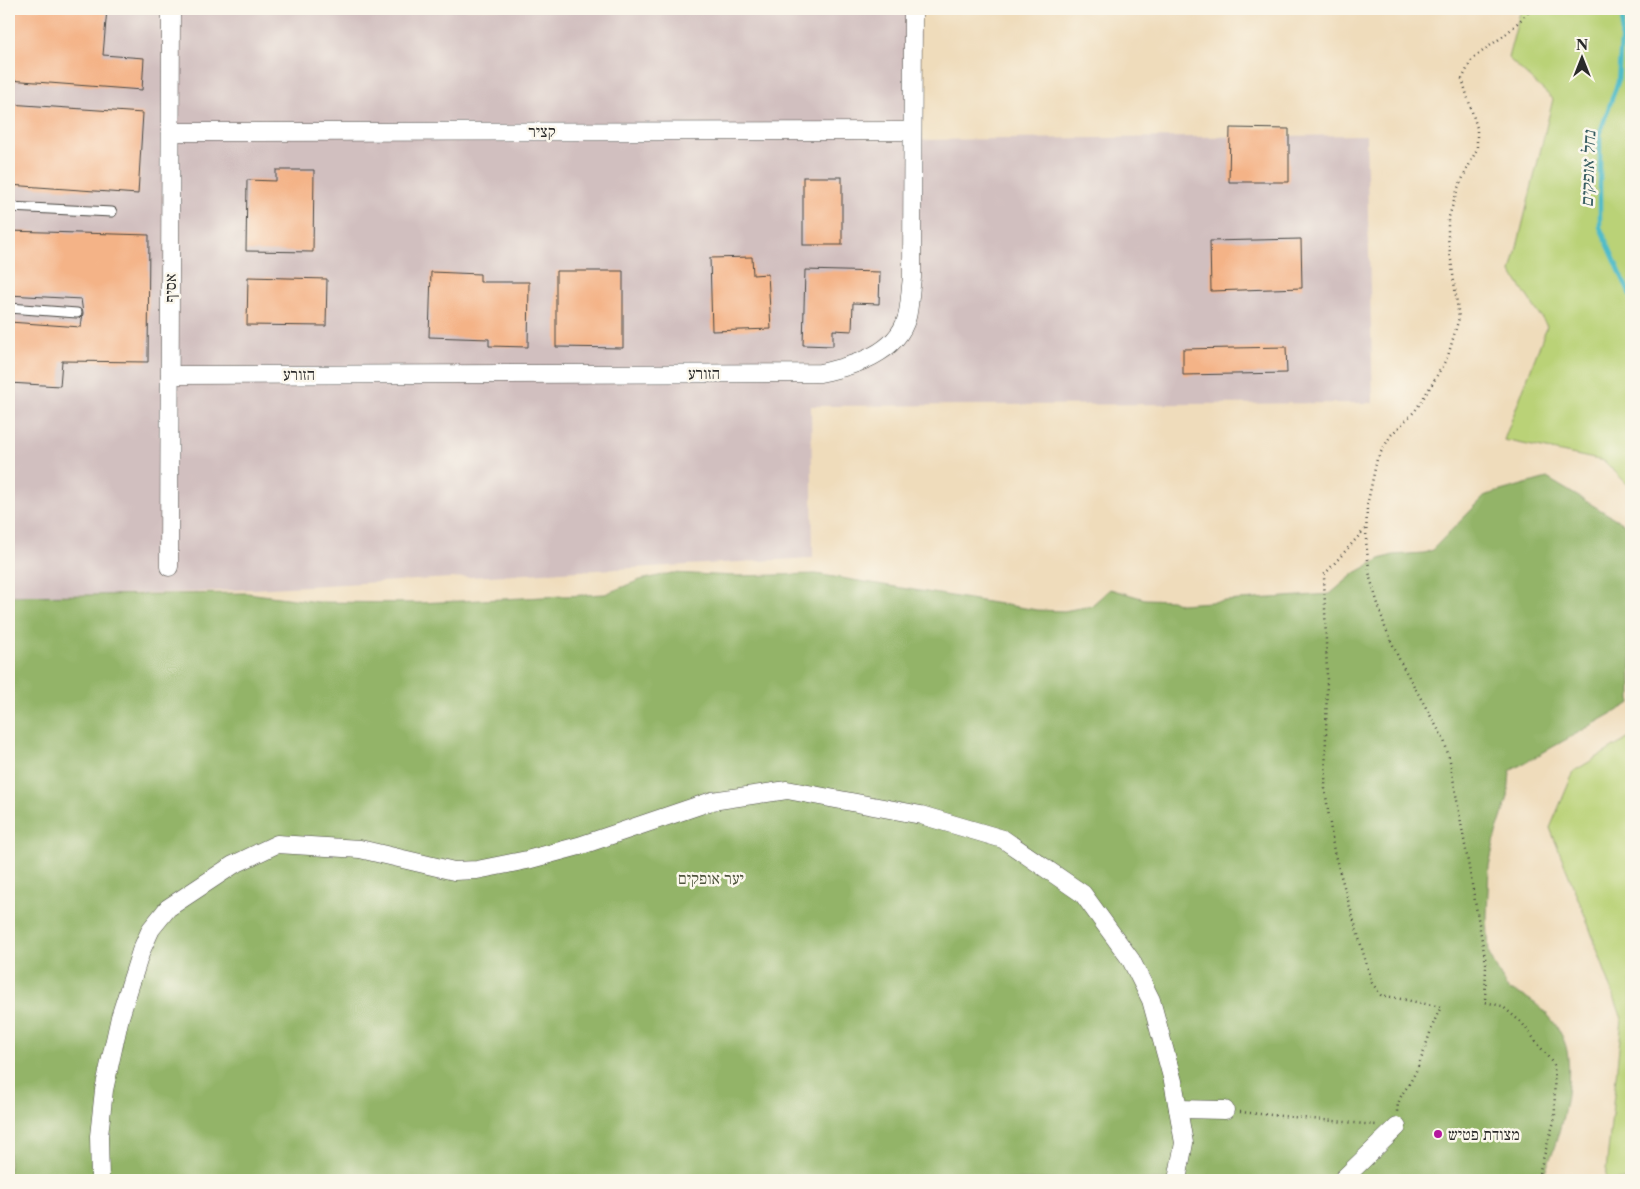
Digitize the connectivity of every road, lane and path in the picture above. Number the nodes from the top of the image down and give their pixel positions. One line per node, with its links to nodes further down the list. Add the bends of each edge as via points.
1 (171, 9): 5 (street, אסיף)
2 (913, 9): 4 (street, הזורע)
3 (1532, 9): 11 (path, via 1506,34 1472,59 1462,79 1477,128 1477,149 1458,188 1448,220 1459,318 1448,356 1431,386 1414,411 1391,435 1377,459)
4 (912, 131): 5 (street, קציר); 10 (street, הזורע, via 912,278 907,318 899,334 885,348 846,368 811,373)
5 (171, 132): 10 (street, אסיף)
6 (9, 207): 7 (lane)
7 (112, 212)
8 (9, 308): 9 (lane)
9 (77, 313)
10 (170, 375): 12 (street, אסיף)
11 (1366, 528): 15 (path, via 1324,575 1327,676 1325,788 1334,852 1372,983 1381,995 1441,1007 1413,1077 1397,1100); 19 (path, via 1370,578 1385,626 1400,661 1444,740 1450,761 1486,963 1484,1002 1502,1006 1522,1023 1554,1065 1555,1118)
12 (169, 566)
13 (1178, 1109): 14 (street); 16 (street, via 1151,1000 1132,960 1083,894 1003,839 920,815 787,790 712,801 579,846 477,870 454,871 360,849 277,844 233,865 168,908 151,929 141,950 120,1018 104,1090 99,1136); 17 (street, via 1184,1143)
14 (1225, 1110): 15 (path)
15 (1396, 1127): 18 (street)
16 (100, 1180)
17 (1177, 1180)
18 (1342, 1180)
19 (1537, 1180)

